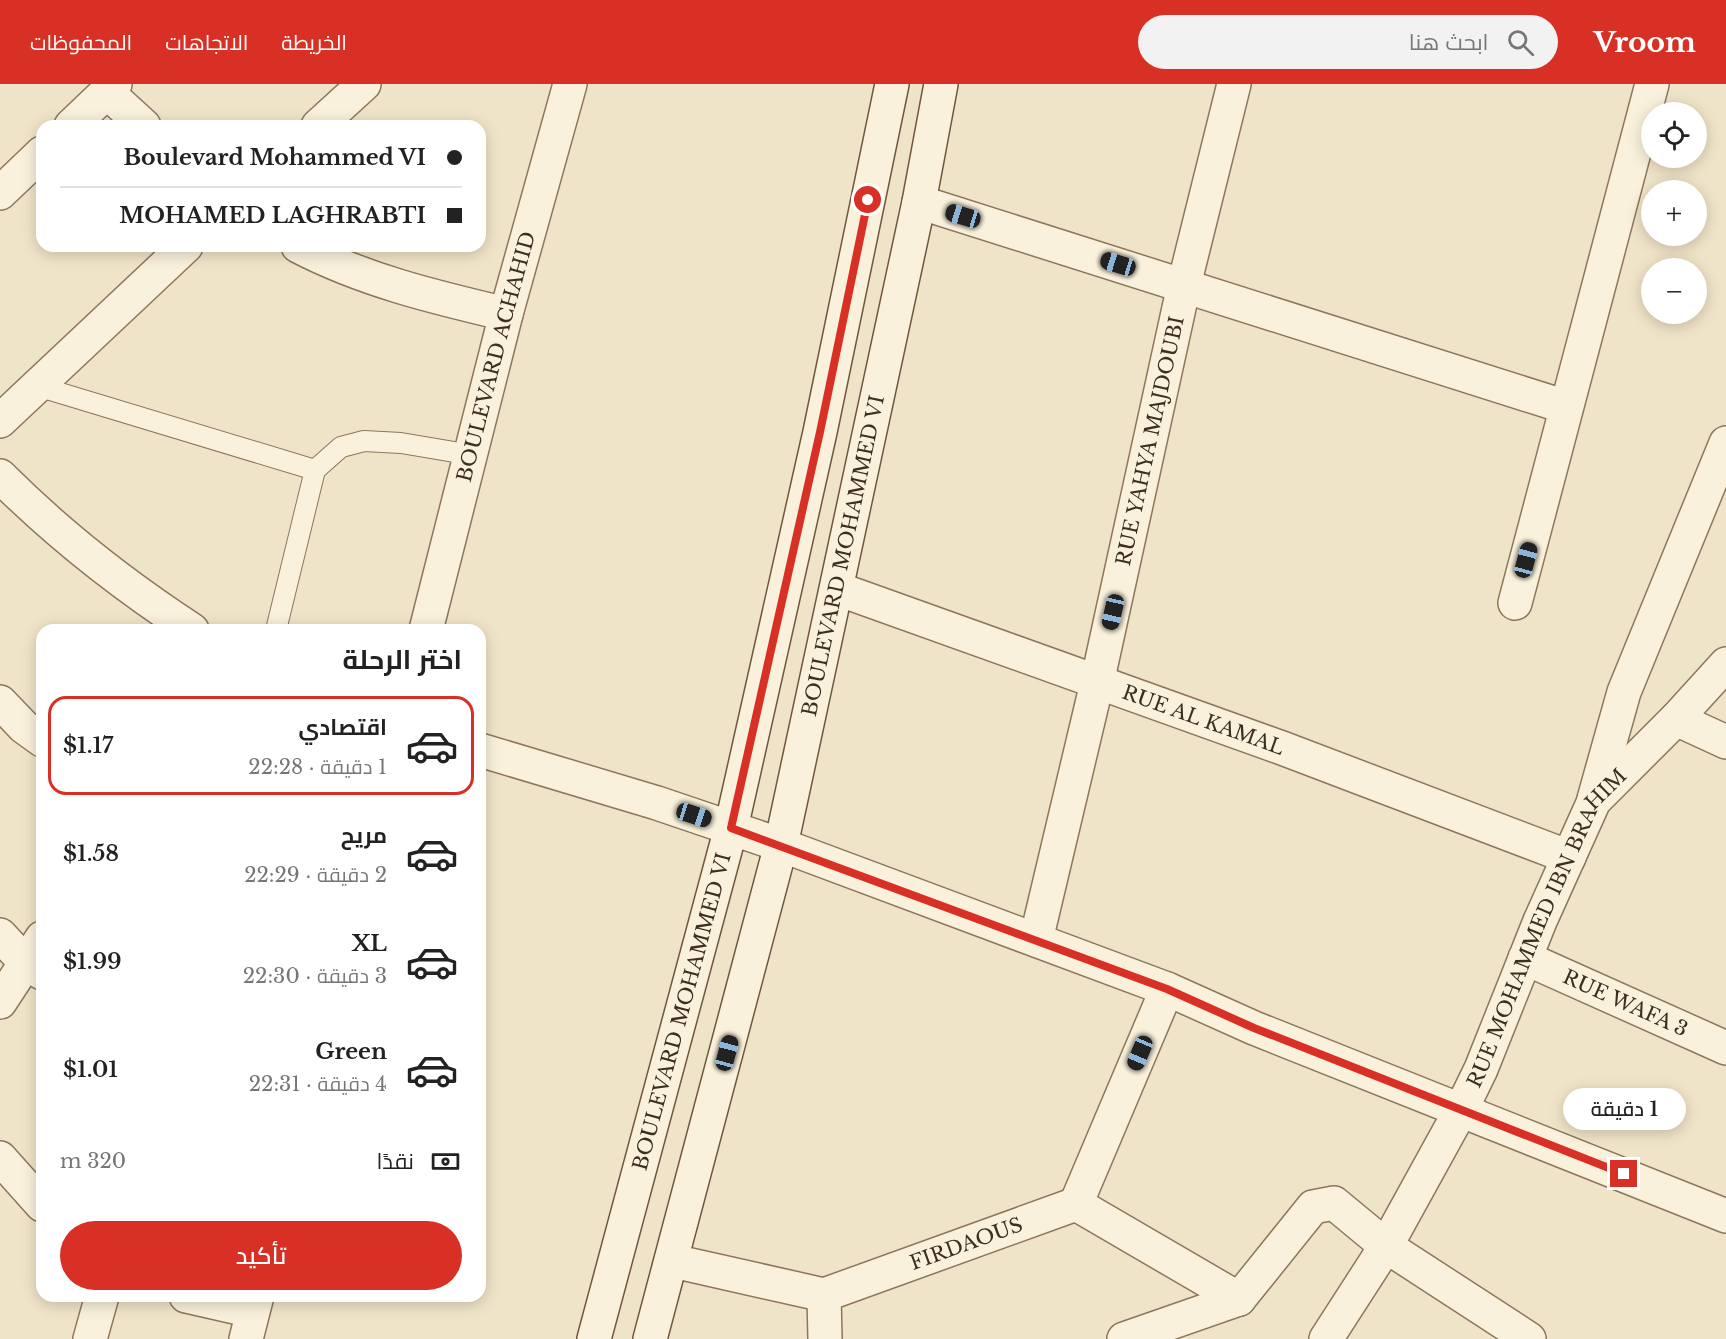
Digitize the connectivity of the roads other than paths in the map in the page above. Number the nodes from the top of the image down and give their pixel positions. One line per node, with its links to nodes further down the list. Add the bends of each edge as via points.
1 (364, 84): 10 (street)
2 (570, 84): 17 (street, BOULEVARD ACHAHID)
3 (892, 84): 38 (street, BOULEVARD MOHAMMED VI, via 820,432)
4 (941, 84): 13 (street, BOULEVARD MOHAMMED VI)
5 (1234, 84): 16 (street, RUE YAHYA MAJDOUBI)
6 (1652, 84): 19 (street)
7 (111, 88): 8 (street); 9 (street)
8 (77, 120)
9 (139, 120)
10 (325, 120)
11 (36, 159): 12 (street)
12 (0, 193)
13 (919, 202): 16 (street); 25 (street, BOULEVARD MOHAMMED VI)
14 (180, 252): 18 (street)
15 (309, 252): 17 (street, via 372,278)
16 (1184, 285): 19 (street); 31 (street, RUE YAHYA MAJDOUBI)
17 (506, 314): 22 (street, BOULEVARD ACHAHID)
18 (37, 386): 20 (street); 23 (lane)
19 (1566, 407): 26 (street)
20 (0, 421)
21 (1726, 443): 37 (street, via 1624,692)
22 (472, 455): 23 (lane, via 364,441 341,447); 29 (street, BOULEVARD ACHAHID)
23 (315, 470): 28 (lane)
24 (5, 490): 27 (street)
25 (838, 588): 31 (street, RUE AL KAMAL); 39 (street, BOULEVARD MOHAMMED VI)
26 (1515, 603)
27 (183, 624)
28 (277, 624)
29 (428, 624)
30 (1726, 664): 33 (street, RUE MOHAMMED IBN BRAHIM)
31 (1097, 683): 40 (street, RUE AL KAMAL); 42 (street, RUE YAHYA MAJDOUBI)
32 (0, 702): 34 (street)
33 (1676, 719): 35 (street); 37 (street, RUE MOHAMMED IBN BRAHIM)
34 (36, 736)
35 (1726, 742)
36 (486, 752): 38 (street)
37 (1594, 801): 40 (street, RUE MOHAMMED IBN BRAHIM)
38 (731, 828): 39 (street); 62 (street, BOULEVARD MOHAMMED VI)
39 (781, 845): 42 (street); 55 (street, BOULEVARD MOHAMMED VI)
40 (1569, 856): 44 (street, RUE MOHAMMED IBN BRAHIM)
41 (0, 935): 43 (street)
42 (1036, 940): 46 (street)
43 (36, 957)
44 (1525, 958): 48 (street, RUE WAFA 3); 49 (street, RUE MOHAMMED IBN BRAHIM)
45 (36, 959): 47 (street)
46 (1167, 989): 49 (street, via 1254,1028); 52 (street)
47 (0, 1002)
48 (1726, 1048)
49 (1462, 1108): 53 (street); 54 (street, RUE MOHAMMED IBN BRAHIM)
50 (0, 1158): 51 (street)
51 (36, 1199)
52 (1076, 1204): 56 (street, FIRDAOUS); 57 (street)
53 (1726, 1216)
54 (1386, 1246): 57 (street, via 1334,1203 1313,1207); 66 (street, RUE MOHAMMED IBN BRAHIM); 67 (street)
55 (673, 1261): 56 (street); 63 (street, BOULEVARD MOHAMMED VI)
56 (824, 1295): 64 (street)
57 (1239, 1299): 65 (street)
58 (100, 1302): 61 (street)
59 (207, 1302): 60 (street)
60 (252, 1315)
61 (90, 1339)
62 (594, 1339)
63 (650, 1339)
64 (825, 1339)
65 (1124, 1339)
66 (1326, 1339)
67 (1528, 1339)

